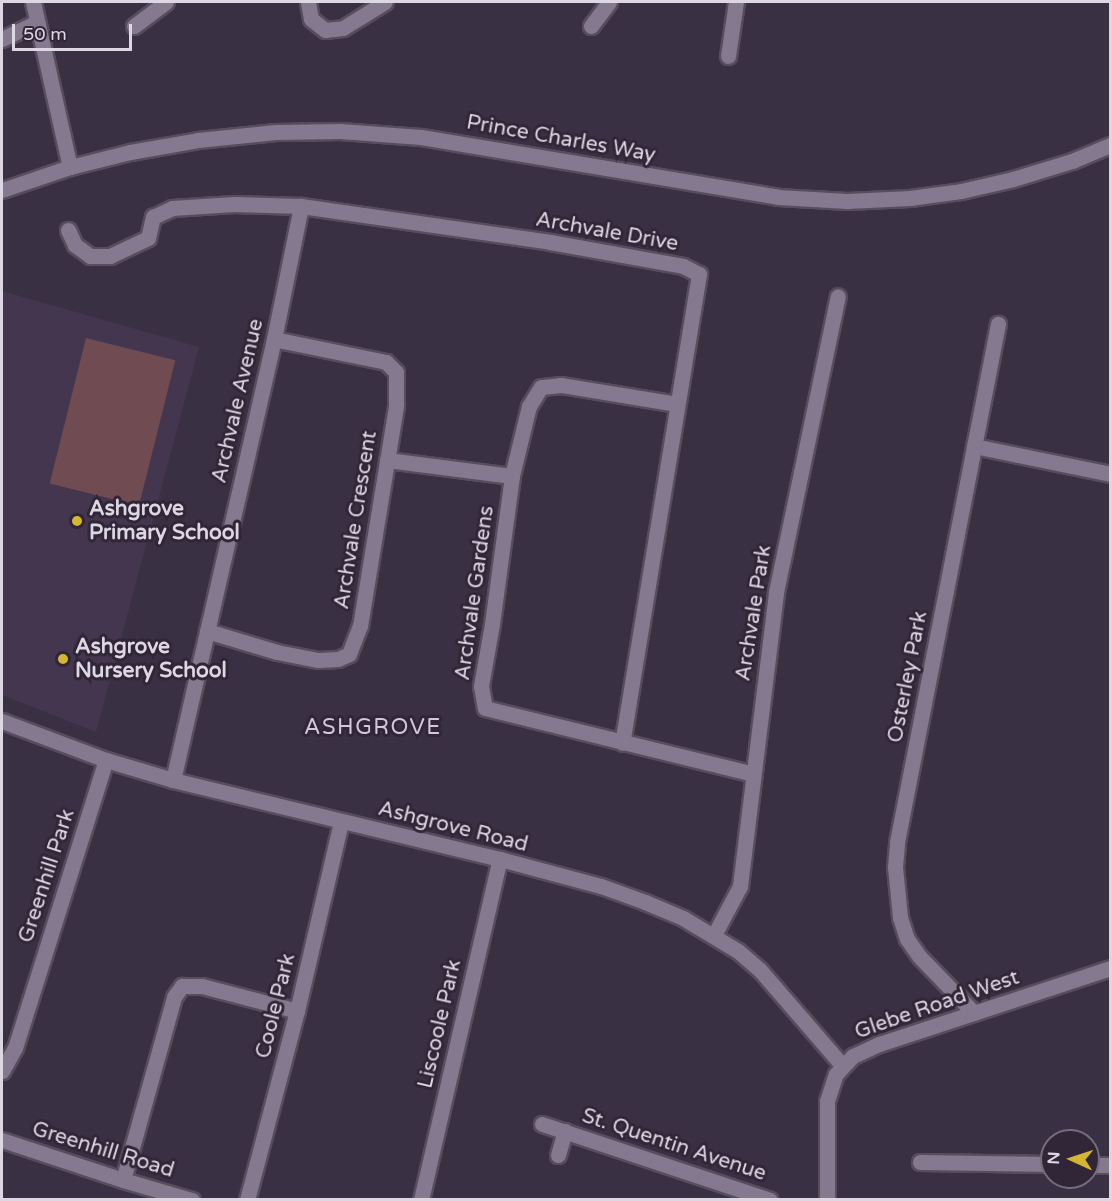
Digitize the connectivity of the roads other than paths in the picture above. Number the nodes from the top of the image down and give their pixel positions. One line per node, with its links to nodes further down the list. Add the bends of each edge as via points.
1 (33, 2): 7 (street)
2 (166, 2): 8 (street)
3 (308, 2): 4 (street, via 310,19 325,30 344,28)
4 (385, 2)
5 (609, 2): 9 (street)
6 (736, 2): 11 (street)
7 (36, 22): 10 (street); 13 (street)
8 (134, 26)
9 (591, 26)
10 (2, 39)
11 (728, 56)
12 (1110, 145): 13 (street, Prince Charles Way, via 1072,161 960,191 847,201 778,197 421,137 340,131 276,132 198,140)
13 (70, 167): 14 (street, Prince Charles Way)
14 (2, 190)
15 (302, 206): 16 (street, Archvale Drive, via 234,204 172,208 153,217 147,238 110,256 90,256 75,245); 19 (street, Archvale Avenue); 20 (street, Archvale Drive, via 550,242 683,266 699,274)
16 (68, 230)
17 (838, 296): 29 (street, Archvale Park, via 776,592)
18 (998, 324): 21 (street, Osterley Park)
19 (274, 339): 22 (street, Archvale Crescent, via 386,362 396,372 396,405); 25 (street, Archvale Avenue)
20 (677, 404): 24 (street, Archvale Gardens, via 561,385 541,387 529,406); 27 (street, Archvale Drive)
21 (974, 446): 23 (street); 36 (street, Osterley Park, via 895,867 900,917 907,939)
22 (387, 460): 24 (street); 25 (street, Archvale Crescent, via 360,626 349,654 318,660)
23 (1110, 474)
24 (512, 476): 27 (street, Archvale Gardens, via 481,686 485,708)
25 (207, 631): 30 (street, Archvale Avenue)
26 (2, 721): 28 (street, Ashgrove Road)
27 (622, 743): 29 (street, Archvale Gardens)
28 (106, 760): 30 (street, Ashgrove Road); 38 (street, Greenhill Park, via 15,1048)
29 (753, 774): 33 (street, Archvale Park, via 740,886)
30 (173, 780): 31 (street, Ashgrove Road)
31 (341, 822): 32 (street, Ashgrove Road); 35 (street, Coole Park)
32 (500, 859): 33 (street, Ashgrove Road, via 601,886 664,910); 48 (street, Liscoole Park)
33 (714, 935): 37 (street, Ashgrove Road, via 760,970)
34 (1110, 968): 36 (street, Glebe Road West)
35 (297, 1011): 45 (street, via 202,986 182,986 174,997); 47 (street, Coole Park)
36 (974, 1013): 37 (street, Glebe Road West, via 864,1050)
37 (842, 1065): 50 (street, Glebe Road West, via 827,1101)
38 (2, 1071)
39 (542, 1124): 40 (street, St. Quentin Avenue)
40 (565, 1131): 42 (street, St. Quentin Avenue); 49 (street, St. Quentin Avenue)
41 (2, 1140): 45 (street, Greenhill Road)
42 (558, 1155)
43 (920, 1162): 44 (street)
44 (1040, 1164)
45 (123, 1180): 46 (street, Greenhill Road)
46 (192, 1200)
47 (247, 1200)
48 (421, 1200)
49 (770, 1200)
50 (827, 1200)

